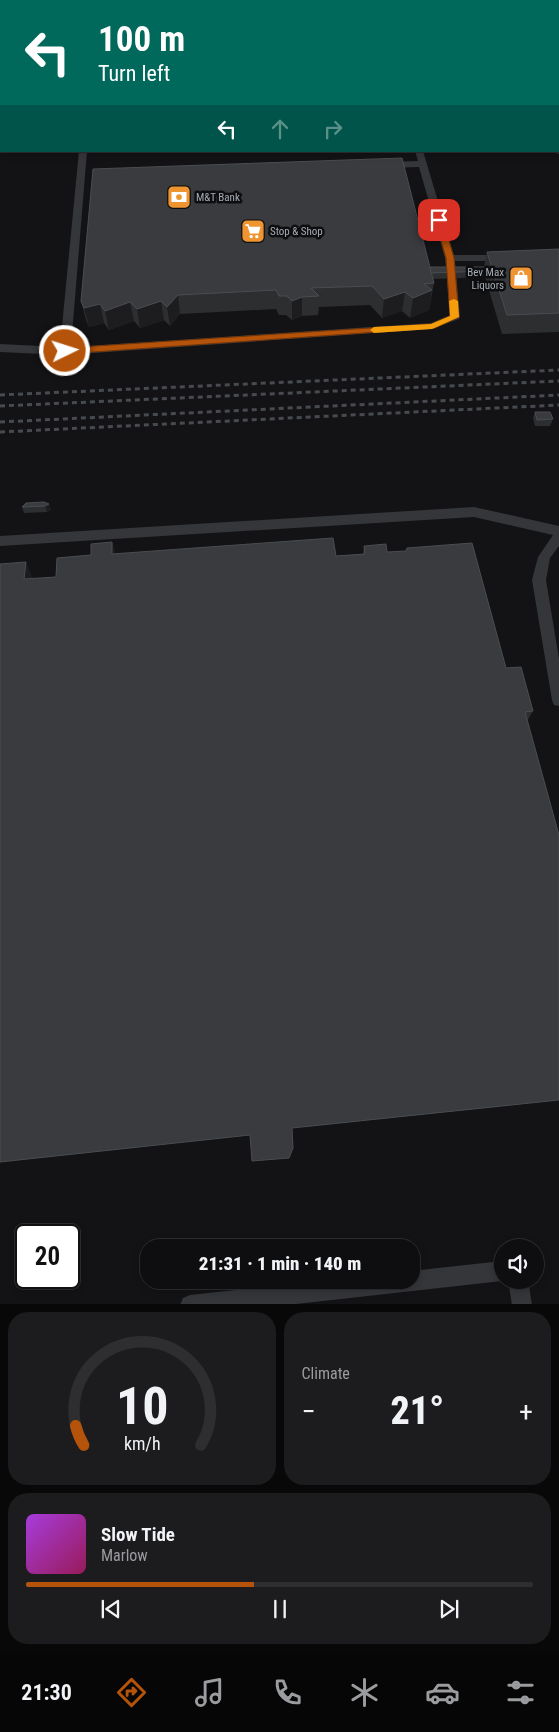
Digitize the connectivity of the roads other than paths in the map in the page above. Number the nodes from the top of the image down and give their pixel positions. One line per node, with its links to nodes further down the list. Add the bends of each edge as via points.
1 (83, 152): 8 (lane, via 86,178)
2 (419, 152): 3 (lane)
3 (422, 164): 4 (lane); 5 (lane)
4 (378, 166)
5 (450, 258): 6 (lane); 8 (lane, via 455,317 432,326)
6 (518, 259)
7 (0, 348): 8 (lane)
8 (65, 351)
9 (559, 531): 11 (lane, via 474,512)
10 (559, 536): 12 (lane, via 544,557 539,580)
11 (0, 541)
12 (559, 700)
13 (494, 1272): 15 (lane)
14 (520, 1289): 16 (lane)
15 (190, 1304)
16 (522, 1304)

